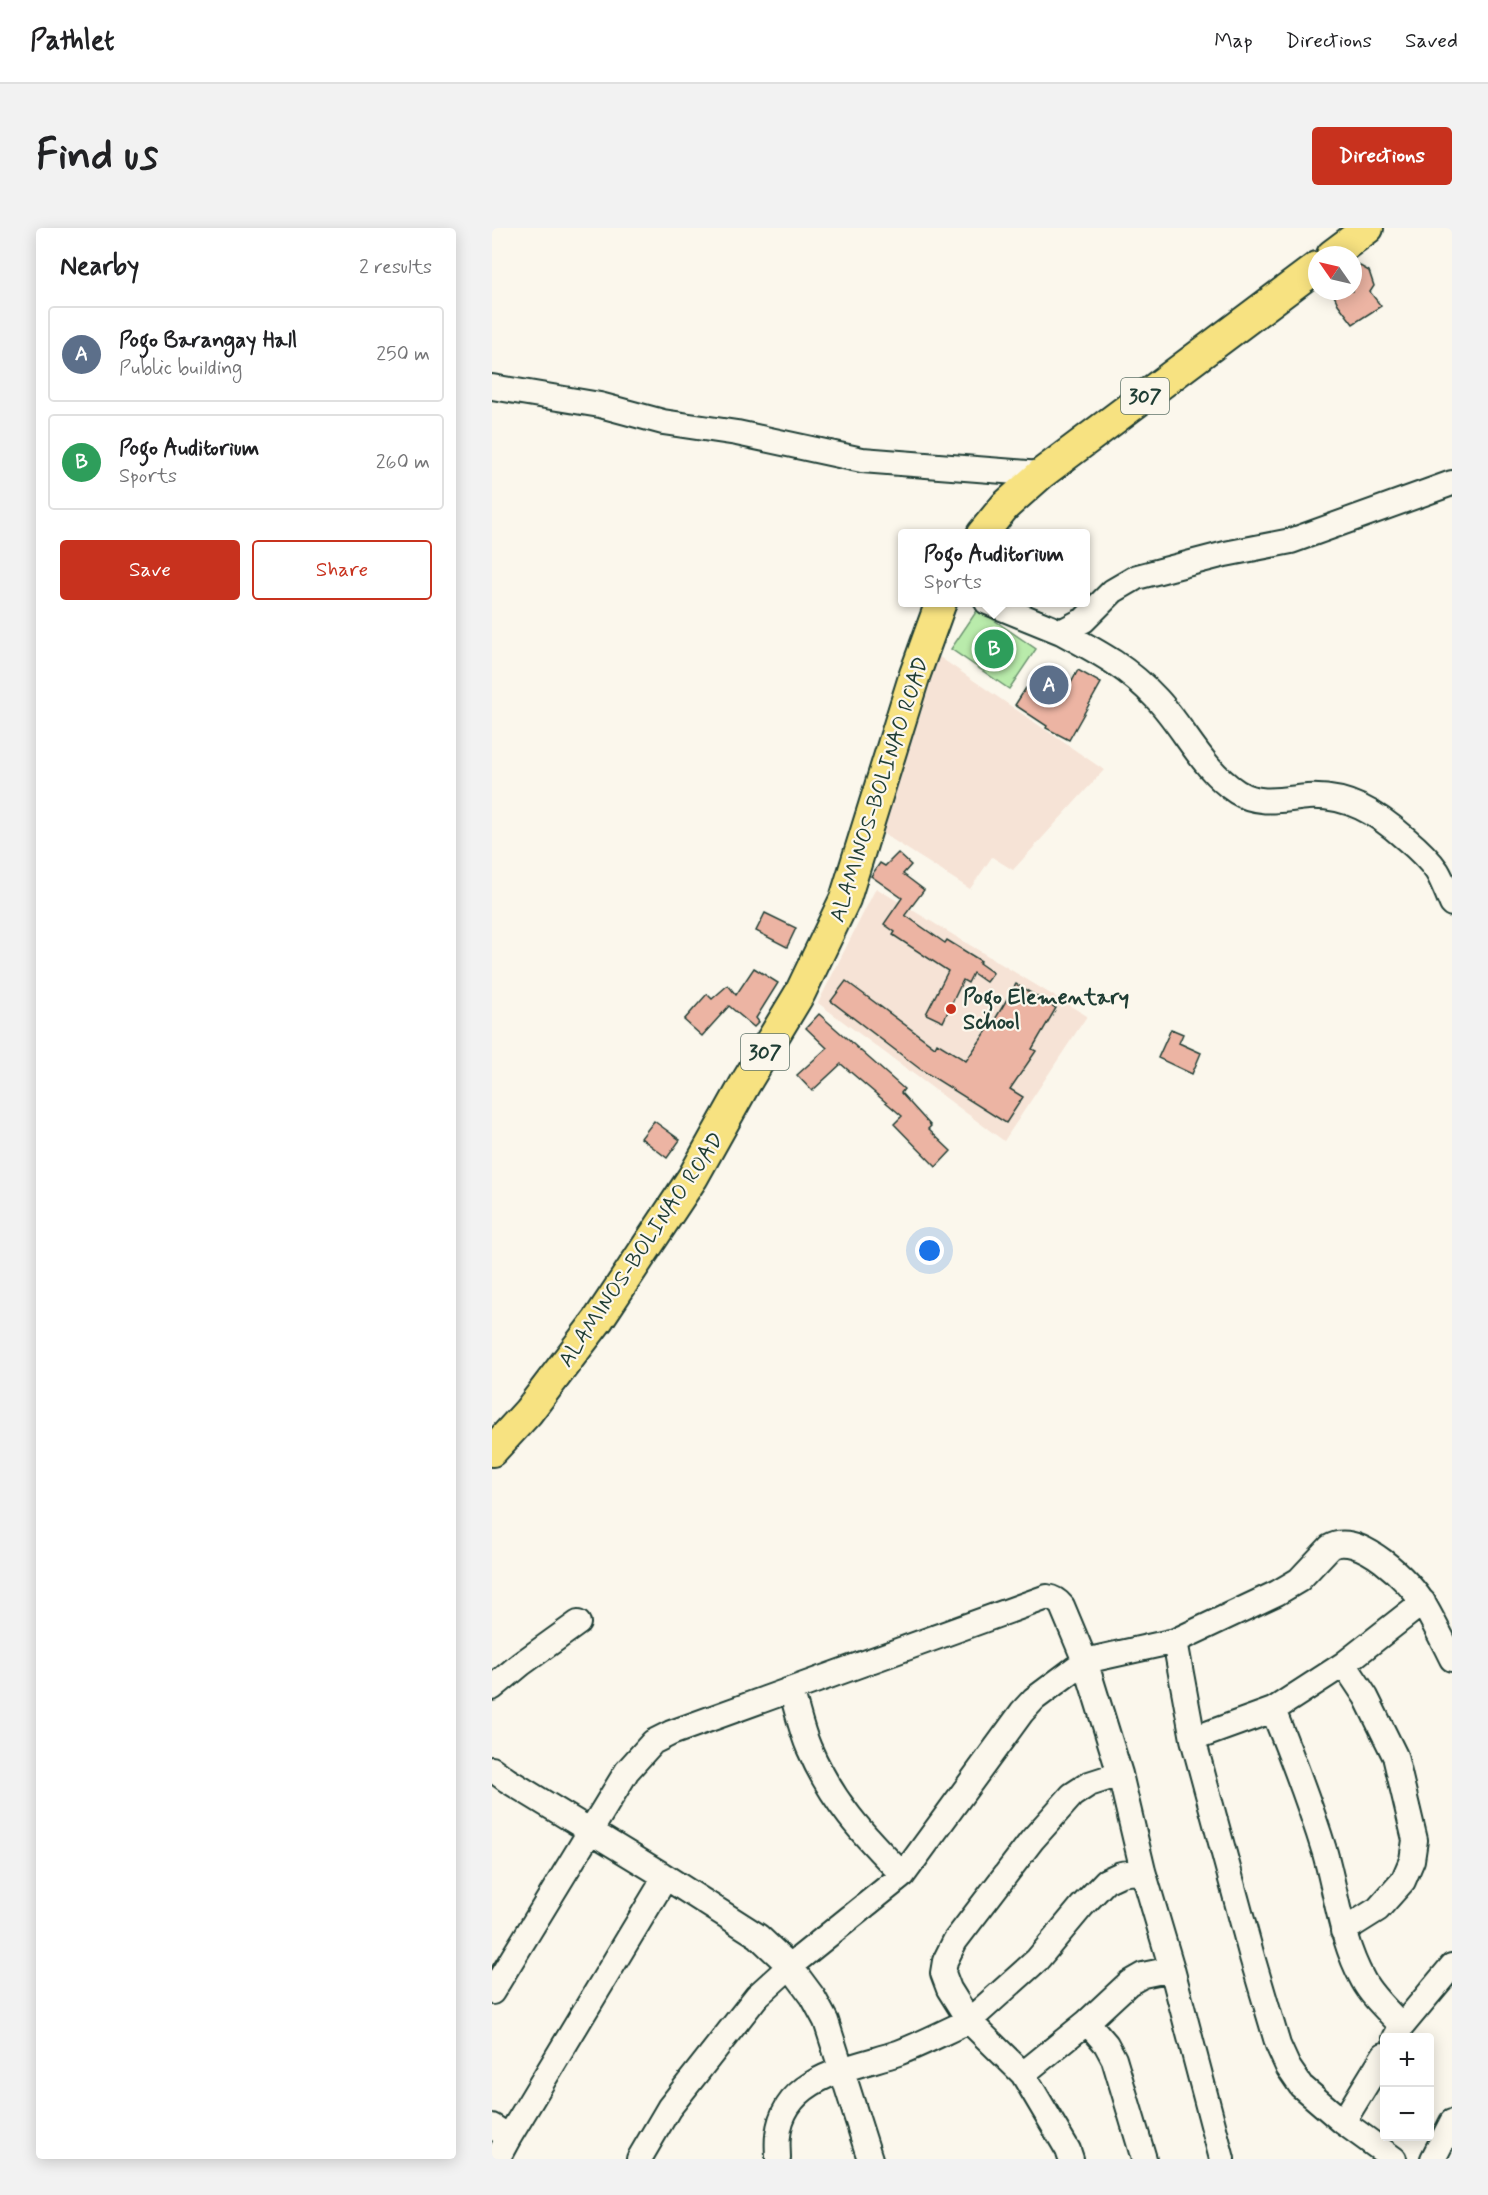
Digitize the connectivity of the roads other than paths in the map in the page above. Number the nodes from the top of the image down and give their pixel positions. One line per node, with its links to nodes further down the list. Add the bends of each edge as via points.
1 (1368, 228): 2 (main road)
2 (1344, 246)
3 (1308, 274): 5 (main road, 307)
4 (492, 387): 5 (street, via 600,405 663,422 862,460)
5 (1041, 474): 7 (main road, 307)
6 (1452, 483): 10 (street, via 1291,542 1137,577 1113,591 1084,620)
7 (986, 529)
8 (940, 607): 12 (main road, ALAMINOS-BOLINAO ROAD / 307, via 845,899 800,993 693,1177 598,1320 528,1412)
9 (997, 607): 10 (street)
10 (1061, 633): 11 (street, via 1107,656 1131,674 1158,700 1212,771 1238,792 1279,801 1337,798 1360,805 1383,819 1429,860)
11 (1452, 904)
12 (492, 1451)
13 (1423, 1602): 15 (street, via 1380,1558 1363,1548 1337,1544 1299,1580); 16 (street); 18 (street)
14 (578, 1623): 19 (street)
15 (1176, 1641): 17 (street); 22 (street)
16 (1452, 1659)
17 (1085, 1661): 20 (street, via 1062,1606 1058,1600 1047,1597); 24 (street); 28 (street, via 1022,1712)
18 (1344, 1664): 21 (street); 29 (street, via 1366,1697 1395,1756 1415,1840 1403,1881 1378,1909)
19 (492, 1688)
20 (791, 1690): 25 (street, via 671,1732 653,1742 627,1771); 28 (street, via 809,1748 836,1799 864,1836)
21 (1273, 1710): 22 (street); 29 (street, via 1325,1854)
22 (1193, 1739): 40 (street, via 1278,2045 1301,2086)
23 (492, 1769): 25 (street)
24 (1120, 1774): 26 (street); 34 (street, via 1089,1784 1072,1795 1032,1840 955,1941 942,1973)
25 (591, 1831): 27 (street); 33 (street)
26 (1143, 1871): 32 (street); 34 (street, via 1106,1881 1037,1960)
27 (661, 1874): 30 (street, via 758,1936); 42 (street, via 659,1888)
28 (903, 1875): 30 (street)
29 (1343, 1931): 36 (street, via 1365,1984)
30 (790, 1966): 38 (street, via 826,2020); 44 (street, via 737,2020 669,2108)
31 (1452, 1966): 36 (street)
32 (1172, 1969): 35 (street, via 1143,1975 1129,1983); 49 (street)
33 (492, 1992)
34 (969, 2020): 38 (street, via 899,2053); 39 (street)
35 (1086, 2022): 39 (street); 48 (street, via 1114,2059)
36 (1398, 2032)
37 (1380, 2062): 40 (street)
38 (841, 2068): 45 (street, via 802,2089 791,2102 778,2134); 46 (street)
39 (1023, 2074): 47 (street)
40 (1343, 2122): 50 (street)
41 (1452, 2122): 51 (street)
42 (500, 2132): 43 (street)
43 (498, 2159)
44 (639, 2159)
45 (778, 2159)
46 (870, 2159)
47 (1071, 2159)
48 (1144, 2159)
49 (1222, 2159)
50 (1394, 2159)
51 (1433, 2159)

